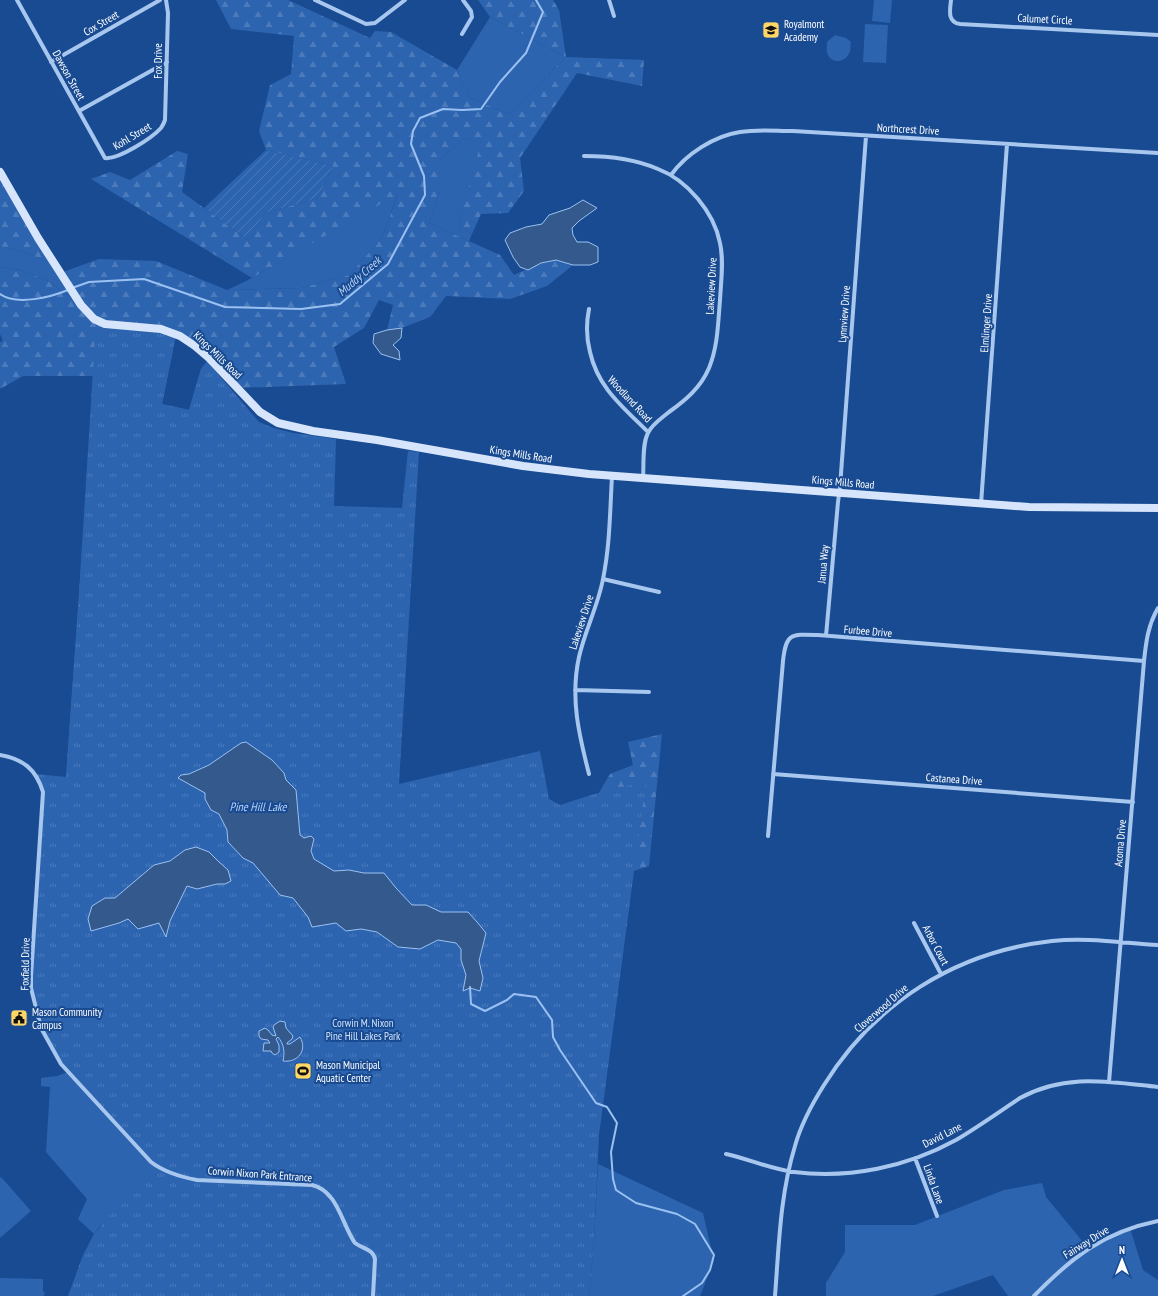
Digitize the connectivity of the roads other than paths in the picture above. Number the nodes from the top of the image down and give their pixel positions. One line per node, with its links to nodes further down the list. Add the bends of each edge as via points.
1 (17, 0): 12 (street, Dawson Street)
2 (160, 0): 12 (street, Cox Street)
3 (166, 0): 13 (street, Fox Drive)
4 (315, 0): 5 (street, via 366,24 375,23)
5 (404, 0)
6 (462, 0): 10 (street, via 472,17)
7 (609, 0): 9 (street)
8 (950, 0): 11 (street, Calumet Circle, via 950,18 960,24)
9 (614, 16)
10 (462, 34)
11 (1158, 35)
12 (51, 62): 14 (street, Dawson Street)
13 (167, 62): 14 (street); 15 (street, Fox Drive)
14 (79, 111): 20 (street, Dawson Street)
15 (164, 122): 20 (street, Kohl Street, via 154,135 134,148 114,158)
16 (866, 136): 17 (street, Northcrest Drive); 22 (street, Northcrest Drive, via 756,130 737,132 703,146 684,160); 27 (street, Lynnview Drive)
17 (1008, 144): 18 (street, Northcrest Drive); 28 (street, Elmlinger Drive)
18 (1158, 153)
19 (584, 156): 22 (street, Lakeview Drive, via 626,159)
20 (105, 158)
21 (0, 172): 25 (street, Kings Mills Road, via 38,238 87,312 105,324 161,329 180,336 208,358 260,412 278,423 529,467)
22 (671, 175): 24 (street, Lakeview Drive, via 702,203 719,237 722,271 717,336 714,355 700,385)
23 (590, 309): 24 (street, Woodland Road, via 587,333 596,371 609,392)
24 (648, 432): 26 (street, via 645,441)
25 (612, 475): 26 (street, Kings Mills Road); 30 (street, Lakeview Drive)
26 (643, 478): 27 (street, Kings Mills Road)
27 (839, 493): 28 (street, Kings Mills Road); 33 (street, Janua Way)
28 (981, 504): 29 (street, Kings Mills Road)
29 (1158, 508)
30 (603, 578): 31 (street); 35 (street, Lakeview Drive, via 579,658)
31 (659, 592)
32 (1158, 608): 34 (street, Acoma Drive, via 1148,630)
33 (826, 636): 34 (street, Furbee Drive); 39 (street, Furbee Drive, via 800,634 791,637 786,643)
34 (1144, 661): 40 (street, Acoma Drive)
35 (576, 690): 36 (street); 38 (street, Lakeview Drive, via 577,719)
36 (649, 692)
37 (0, 755): 51 (street, Foxfield Drive, via 27,765 35,774 42,792 31,976 31,988 40,1028 61,1064 151,1162 166,1171)
38 (589, 774)
39 (774, 774): 40 (street, Castanea Drive); 41 (street, Furbee Drive)
40 (1133, 802): 43 (street, Acoma Drive)
41 (768, 836)
42 (914, 923): 45 (street, Arbor Court)
43 (1121, 942): 44 (street, Cloverwood Drive); 45 (street, Cloverwood Drive, via 1061,940 1028,945 987,955); 46 (street, Acoma Drive)
44 (1158, 945)
45 (941, 974): 50 (street, Cloverwood Drive, via 918,987 888,1010 866,1030 842,1058 816,1097 795,1144)
46 (1109, 1082): 47 (street, David Lane); 49 (street, David Lane, via 1078,1081 1042,1088 1020,1098 957,1139)
47 (1158, 1087)
48 (726, 1154): 50 (street, David Lane)
49 (915, 1158): 50 (street, David Lane, via 846,1173); 52 (street, Linda Lane)
50 (788, 1171): 55 (street, Cloverwood Drive, via 781,1209)
51 (189, 1178): 54 (street, Corwin Nixon Park Entrance, via 312,1185 321,1188 330,1197 355,1243 374,1255)
52 (937, 1216)
53 (1158, 1220): 56 (street, Fairway Drive, via 1117,1233 1088,1248)
54 (373, 1296)
55 (775, 1296)
56 (1034, 1296)

